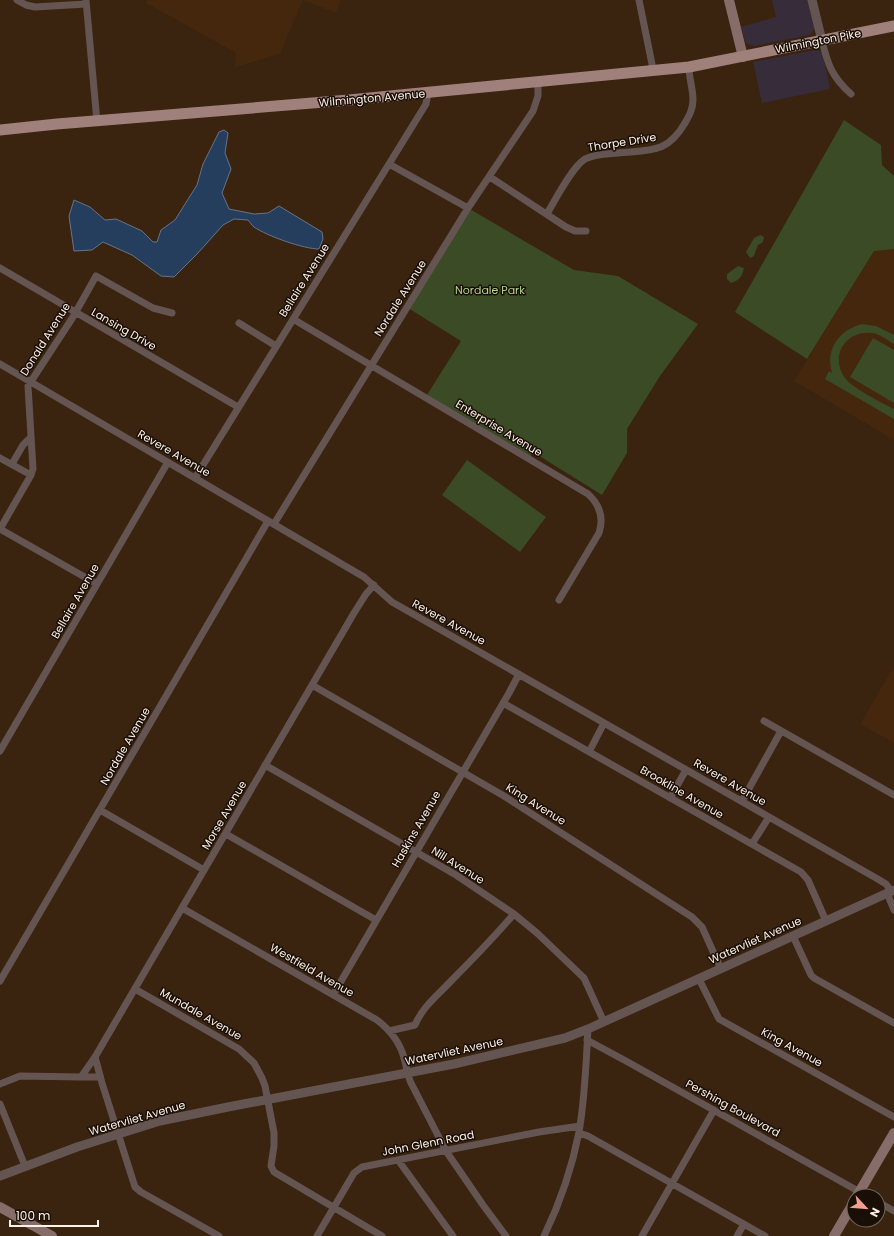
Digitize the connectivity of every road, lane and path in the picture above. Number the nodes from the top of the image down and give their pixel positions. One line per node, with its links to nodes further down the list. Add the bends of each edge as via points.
1 (17, 0): 5 (street, via 35,7)
2 (639, 0): 10 (street)
3 (729, 0): 8 (main road)
4 (812, 0): 7 (street)
5 (86, 2): 14 (street)
6 (894, 26): 7 (main road, Wilmington Pike)
7 (822, 41): 8 (main road, Wilmington Pike); 13 (street, via 835,78)
8 (743, 57): 9 (main road, Wilmington Avenue)
9 (689, 67): 10 (main road, Wilmington Avenue); 19 (street, Thorpe Drive, via 692,109 675,138 653,150 595,156 584,160 571,175)
10 (652, 71): 11 (main road, Wilmington Avenue)
11 (538, 82): 12 (main road, Wilmington Avenue); 17 (street, Nordale Avenue, via 538,96 533,110)
12 (428, 93): 14 (main road, Wilmington Avenue); 16 (street, Bellaire Avenue, via 426,104)
13 (851, 94)
14 (97, 122): 15 (main road, Wilmington Avenue)
15 (0, 130)
16 (389, 164): 18 (street); 24 (street, Bellaire Avenue)
17 (490, 177): 18 (street, Nordale Avenue); 19 (street)
18 (468, 208): 28 (street, Nordale Avenue)
19 (547, 214): 20 (street, via 575,231)
20 (586, 231)
21 (0, 268): 22 (street, Lansing Drive)
22 (75, 313): 23 (street, Donald Avenue, via 96,276 153,308); 29 (street, Donald Avenue); 30 (street, Lansing Drive)
23 (172, 313)
24 (293, 319): 26 (street, Bellaire Avenue); 28 (street, Enterprise Avenue)
25 (239, 323): 26 (street)
26 (276, 346): 30 (street, Bellaire Avenue)
27 (0, 364): 29 (street, Revere Avenue)
28 (372, 366): 37 (street, Nordale Avenue); 41 (street, Enterprise Avenue, via 593,498 600,510 601,525)
29 (31, 382): 31 (street, Donald Avenue, via 28,386); 33 (street, Revere Avenue)
30 (238, 408): 36 (street, Bellaire Avenue)
31 (31, 437): 34 (street); 35 (street, Donald Avenue)
32 (0, 458): 34 (street)
33 (168, 462): 36 (street, Revere Avenue); 39 (street, Bellaire Avenue)
34 (12, 464): 35 (street)
35 (31, 475): 38 (street, Donald Avenue)
36 (195, 478): 37 (street, Revere Avenue)
37 (271, 523): 40 (street, Revere Avenue); 56 (street, Nordale Avenue)
38 (0, 529): 39 (street)
39 (98, 584): 48 (street, Bellaire Avenue)
40 (374, 585): 42 (street, Revere Avenue, via 392,602); 43 (street, Morse Avenue, via 354,613)
41 (559, 600)
42 (519, 674): 44 (street, Haskins Avenue); 46 (street, Revere Avenue)
43 (312, 685): 50 (street, Morse Avenue); 52 (street, King Avenue)
44 (503, 704): 49 (street, Brookline Avenue); 52 (street, Haskins Avenue)
45 (764, 721): 47 (street)
46 (604, 723): 49 (street); 51 (street, Revere Avenue)
47 (781, 731): 53 (street); 55 (street)
48 (0, 751)
49 (589, 752): 54 (street, Brookline Avenue)
50 (265, 765): 58 (street, Morse Avenue); 60 (street, Nill Avenue)
51 (686, 770): 54 (street); 55 (street, Revere Avenue)
52 (462, 772): 60 (street, Haskins Avenue); 69 (street, King Avenue, via 699,923)
53 (894, 795)
54 (670, 798): 59 (street, Brookline Avenue)
55 (742, 802): 57 (street, Revere Avenue)
56 (100, 810): 61 (street); 71 (street, Nordale Avenue)
57 (769, 817): 59 (street); 62 (street, Revere Avenue, via 886,884)
58 (226, 834): 61 (street, Morse Avenue); 66 (street)
59 (752, 844): 67 (street, Brookline Avenue, via 805,876)
60 (416, 852): 65 (street, Nill Avenue); 66 (street, Haskins Avenue)
61 (204, 870): 63 (street, Morse Avenue)
62 (891, 891): 64 (street, Revere Avenue); 67 (street, Watervliet Avenue)
63 (182, 908): 72 (street, Morse Avenue); 73 (street, Westfield Avenue)
64 (894, 910)
65 (514, 914): 74 (street, Nill Avenue, via 583,976); 77 (street, via 430,1002 415,1025)
66 (376, 920): 73 (street, Haskins Avenue)
67 (826, 921): 68 (street, Watervliet Avenue)
68 (793, 936): 69 (street, Watervliet Avenue); 75 (street, via 814,978)
69 (721, 969): 70 (street, Watervliet Avenue)
70 (699, 979): 74 (street, Watervliet Avenue); 87 (street, King Avenue, via 719,1019)
71 (0, 982)
72 (135, 988): 79 (street, Morse Avenue); 84 (street, Mundale Avenue, via 239,1049 258,1070 265,1086)
73 (333, 995): 77 (street, Westfield Avenue, via 376,1020)
74 (604, 1022): 76 (street, Watervliet Avenue)
75 (894, 1023)
76 (588, 1029): 78 (street); 80 (street, Watervliet Avenue, via 565,1038)
77 (389, 1031): 80 (street, Westfield Avenue, via 400,1046)
78 (587, 1040): 86 (street, Pershing Boulevard); 88 (street)
79 (96, 1057): 81 (street, Morse Avenue); 82 (street)
80 (407, 1073): 84 (street, Watervliet Avenue); 91 (street, Westfield Avenue)
81 (81, 1077): 82 (street); 83 (street, via 20,1076)
82 (100, 1077): 90 (street)
83 (0, 1084)
84 (267, 1100): 90 (street, Watervliet Avenue, via 160,1121); 99 (street, Mundale Avenue, via 274,1133 272,1170)
85 (0, 1104): 93 (street)
86 (714, 1110): 95 (street); 96 (street, Pershing Boulevard)
87 (894, 1117)
88 (579, 1130): 91 (street, John Glenn Road, via 539,1132); 95 (street); 108 (street, via 567,1179)
89 (894, 1133): 97 (main road)
90 (118, 1134): 93 (street, Watervliet Avenue); 103 (street, via 135,1187)
91 (446, 1150): 92 (street, John Glenn Road); 107 (street, Westfield Avenue)
92 (398, 1160): 99 (street, John Glenn Road, via 358,1169); 106 (street)
93 (25, 1166): 94 (street, Watervliet Avenue)
94 (0, 1176)
95 (672, 1184): 101 (street); 109 (street)
96 (849, 1188)
97 (865, 1188)
98 (0, 1207): 102 (main road)
99 (333, 1207): 104 (street, John Glenn Road); 105 (street, Mundale Avenue)
100 (846, 1216): 112 (main road)
101 (744, 1224): 110 (street); 111 (street)
102 (52, 1236)
103 (219, 1236)
104 (317, 1236)
105 (382, 1236)
106 (453, 1236)
107 (506, 1236)
108 (544, 1236)
109 (642, 1236)
110 (737, 1236)
111 (765, 1236)
112 (834, 1236)

